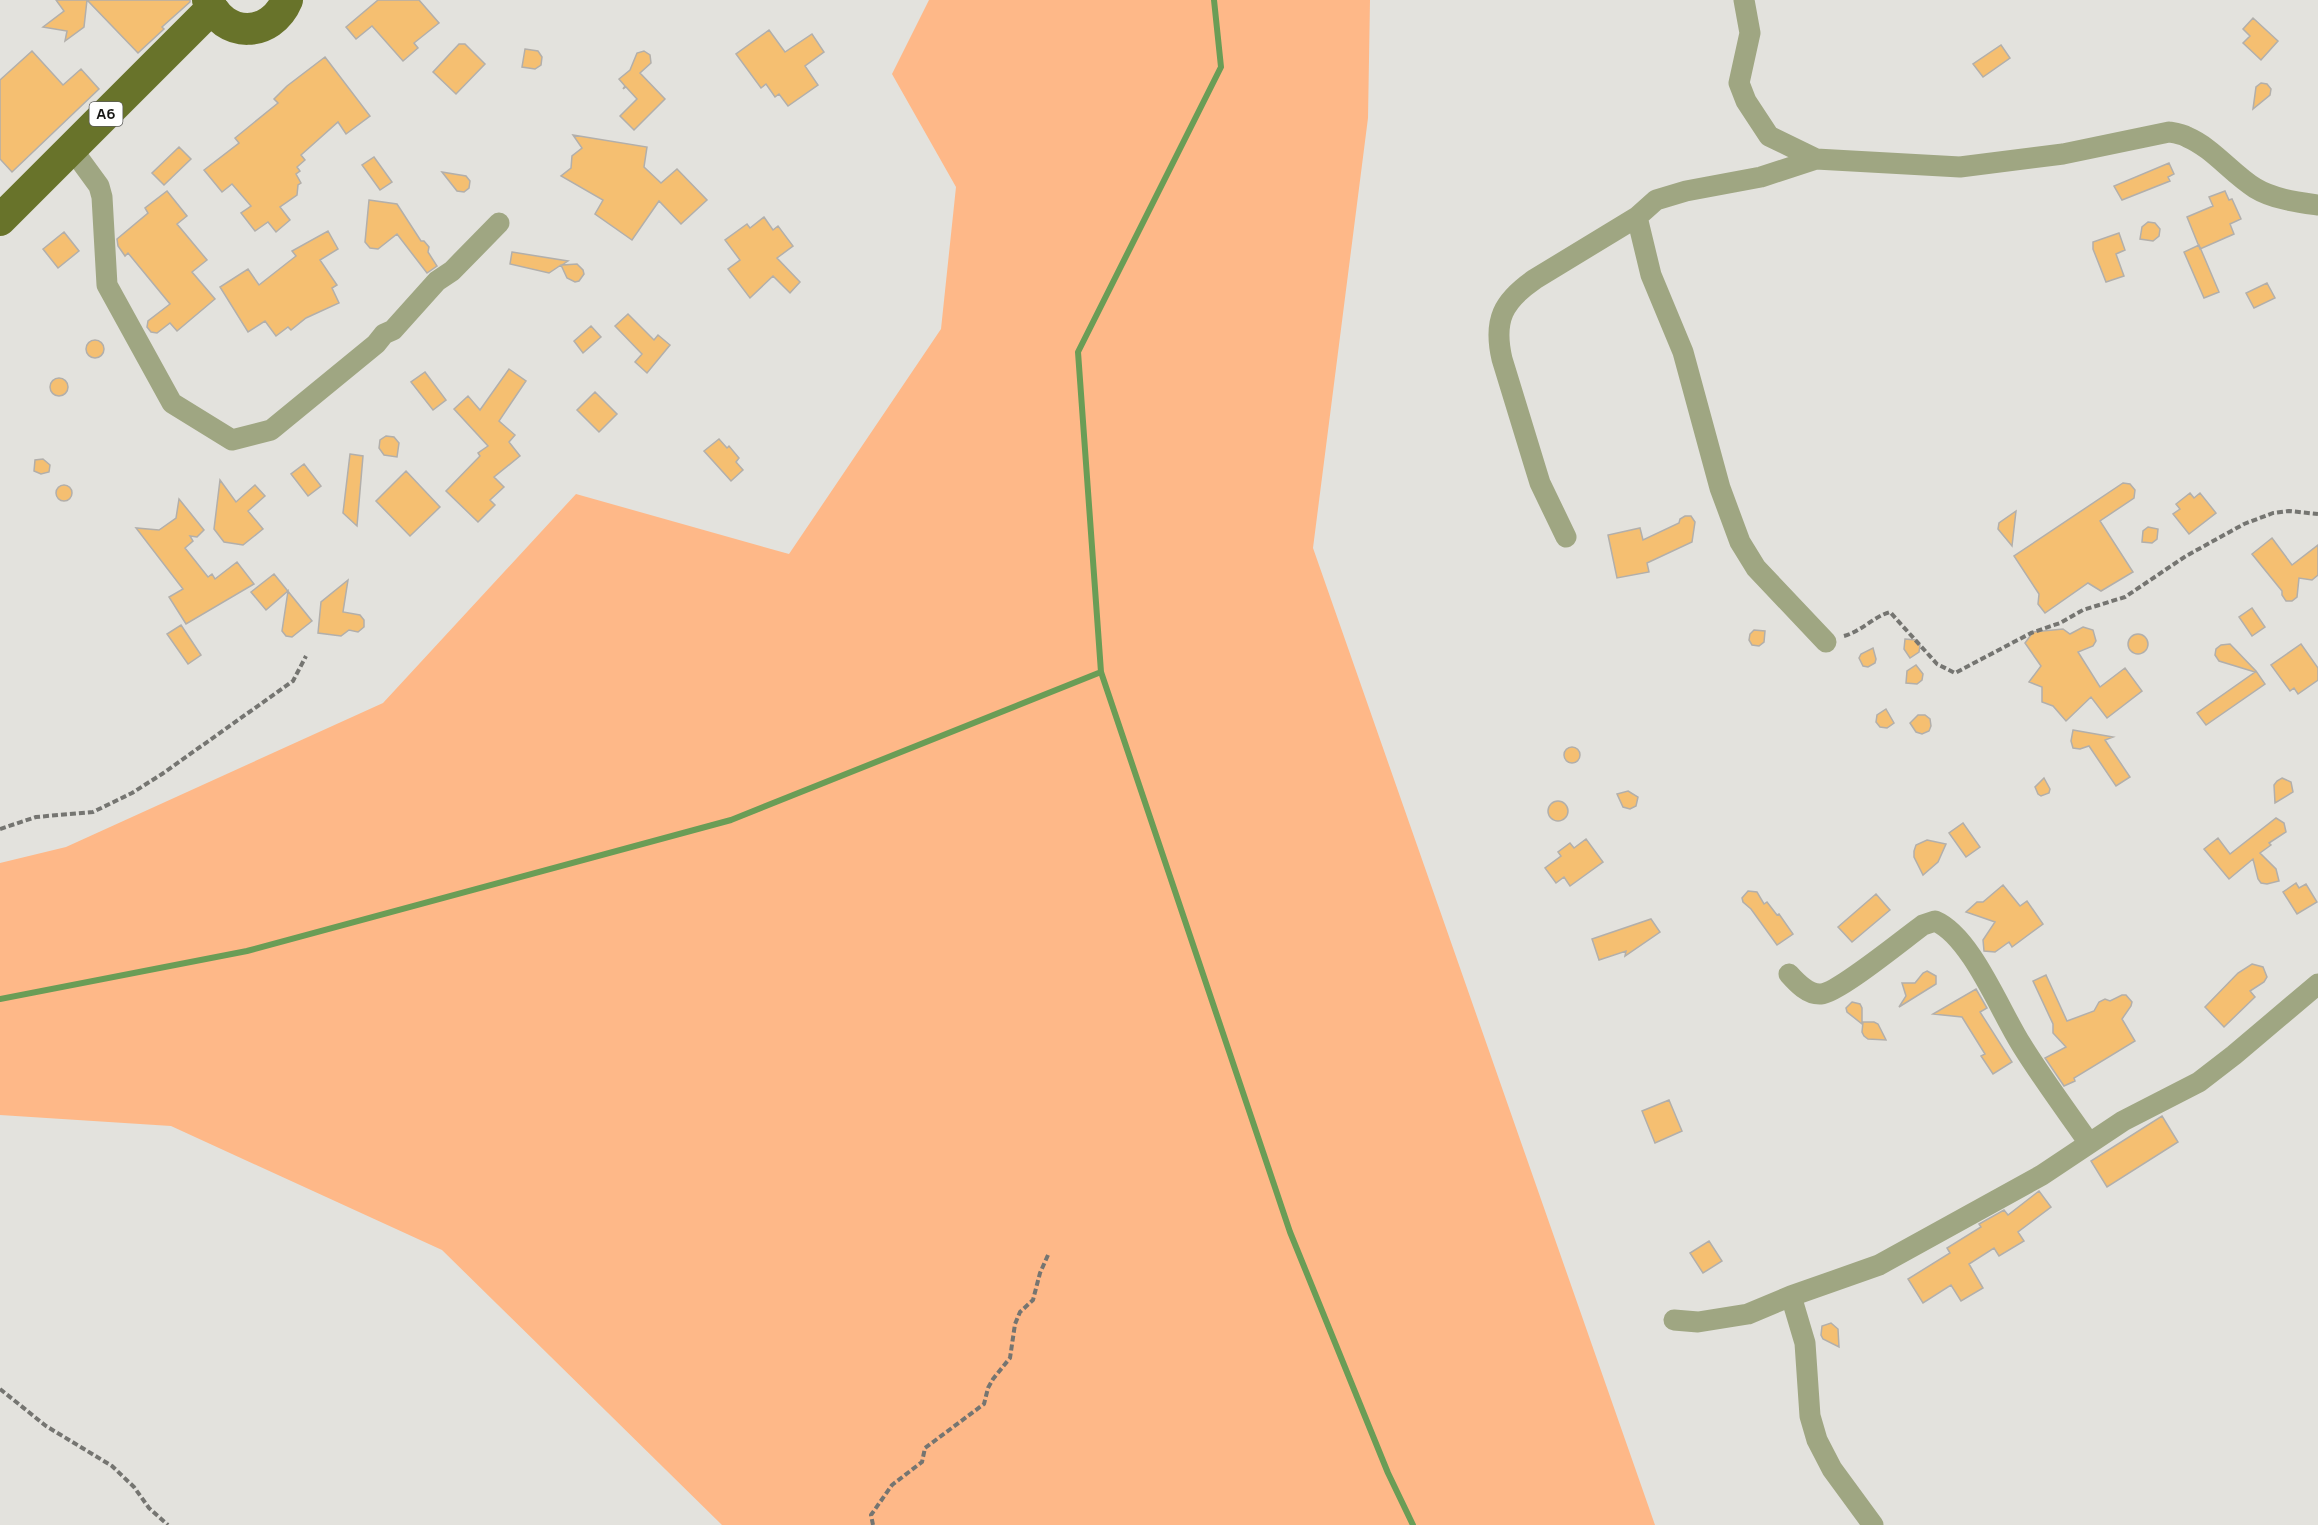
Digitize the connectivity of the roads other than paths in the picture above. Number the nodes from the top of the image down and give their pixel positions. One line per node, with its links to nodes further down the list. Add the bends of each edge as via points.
1 (287, 0): 3 (main road, A6, via 277,18 247,29 226,23)
2 (1744, 0): 5 (street, via 1749,33 1739,83 1746,101 1768,136)
3 (210, 4): 4 (main road, A6)
4 (72, 149): 8 (main road, A6); 9 (street, via 99,186 102,197 107,285 172,403 232,440 271,430 393,330)
5 (1816, 159): 6 (street, via 1960,167 2063,154 2169,132 2186,136 2257,189 2290,201); 7 (street, via 1761,177 1656,200)
6 (2318, 205)
7 (1637, 218): 10 (street, via 1522,288 1507,303 1499,321 1497,339 1521,426 1539,483); 11 (street, via 1652,275 1683,352 1720,488 1740,542 1756,568)
8 (0, 220)
9 (499, 222)
10 (1566, 537)
11 (1826, 642)
12 (1789, 974): 14 (street, via 1801,986 1822,994 1923,926 1935,921 1947,926 1977,965 2021,1043)
13 (2318, 984): 14 (street, via 2199,1082)
14 (2089, 1143): 15 (street, via 2042,1175 1879,1265)
15 (1791, 1296): 16 (street, via 1748,1314 1698,1322); 17 (street, via 1805,1343 1810,1416 1817,1440 1832,1469)
16 (1674, 1320)
17 (1873, 1525)

